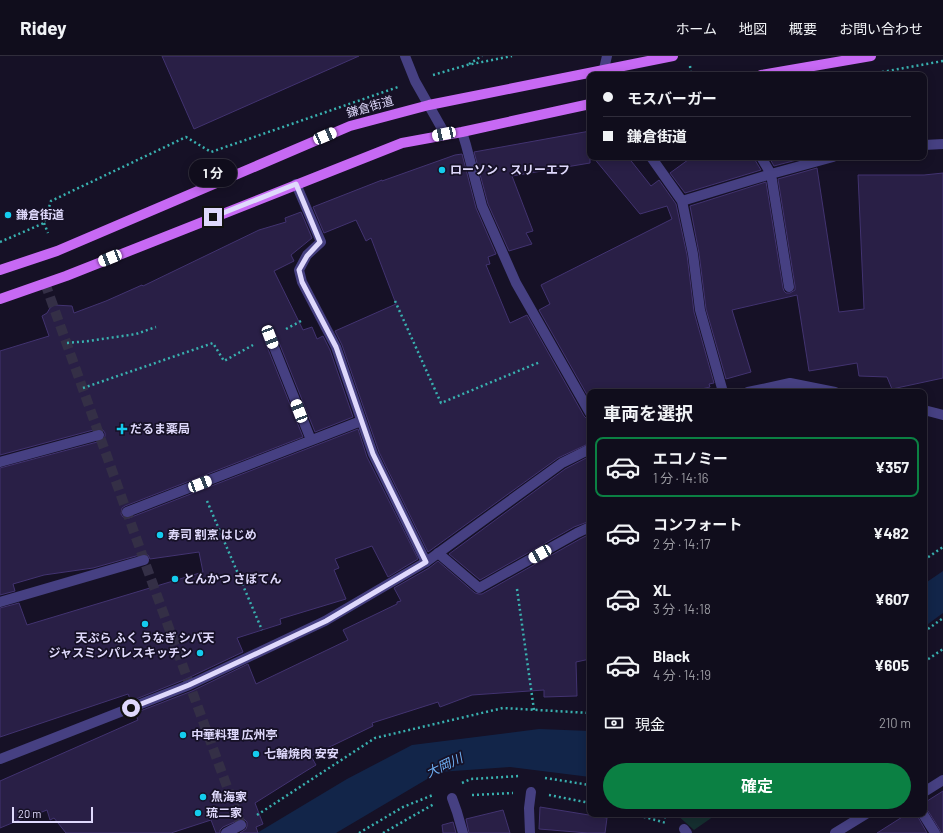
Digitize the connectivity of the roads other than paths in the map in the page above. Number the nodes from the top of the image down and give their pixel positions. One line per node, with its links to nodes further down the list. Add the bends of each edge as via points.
1 (405, 56): 9 (street, via 415,81)
2 (607, 56): 5 (street)
3 (673, 56): 5 (main road, 鎌倉街道)
4 (871, 56): 8 (main road)
5 (604, 69): 7 (main road, 鎌倉街道)
6 (587, 72): 9 (main road, 鎌倉街道)
7 (589, 72)
8 (778, 72)
9 (429, 105): 12 (street); 21 (main road, 鎌倉街道, via 350,126 57,251)
10 (587, 105): 11 (main road)
11 (462, 132): 12 (main road); 28 (street, via 482,206 516,283)
12 (444, 134): 19 (main road, via 402,143)
13 (943, 144): 14 (street)
14 (927, 145)
15 (653, 160): 20 (street)
16 (763, 160): 18 (street)
17 (822, 160): 18 (street)
18 (771, 174): 20 (street); 22 (street)
19 (296, 184): 23 (main road, via 66,276); 31 (street, via 320,242 299,270 302,282 336,347)
20 (682, 201): 25 (street, via 693,254 700,310)
21 (0, 270)
22 (789, 287)
23 (0, 299)
24 (270, 337): 33 (street)
25 (722, 389)
26 (762, 389): 27 (street, via 790,383)
27 (821, 389)
28 (587, 409)
29 (927, 411): 30 (street)
30 (943, 415)
31 (361, 421): 33 (street); 40 (street, via 373,454)
32 (99, 435): 35 (street)
33 (311, 440): 36 (street)
34 (587, 450): 38 (street, via 562,462)
35 (0, 462)
36 (126, 512)
37 (587, 528): 38 (street, via 479,588)
38 (438, 553): 40 (street)
39 (144, 560): 41 (street)
40 (426, 562): 42 (street, via 326,621 189,685)
41 (0, 602)
42 (0, 759)
43 (943, 780): 44 (street)
44 (927, 790)
45 (531, 792): 52 (street)
46 (452, 798): 51 (street)
47 (861, 817): 53 (street)
48 (925, 817): 54 (street)
49 (241, 826): 50 (street)
50 (226, 833)
51 (463, 833)
52 (530, 833)
53 (835, 833)
54 (935, 833)

